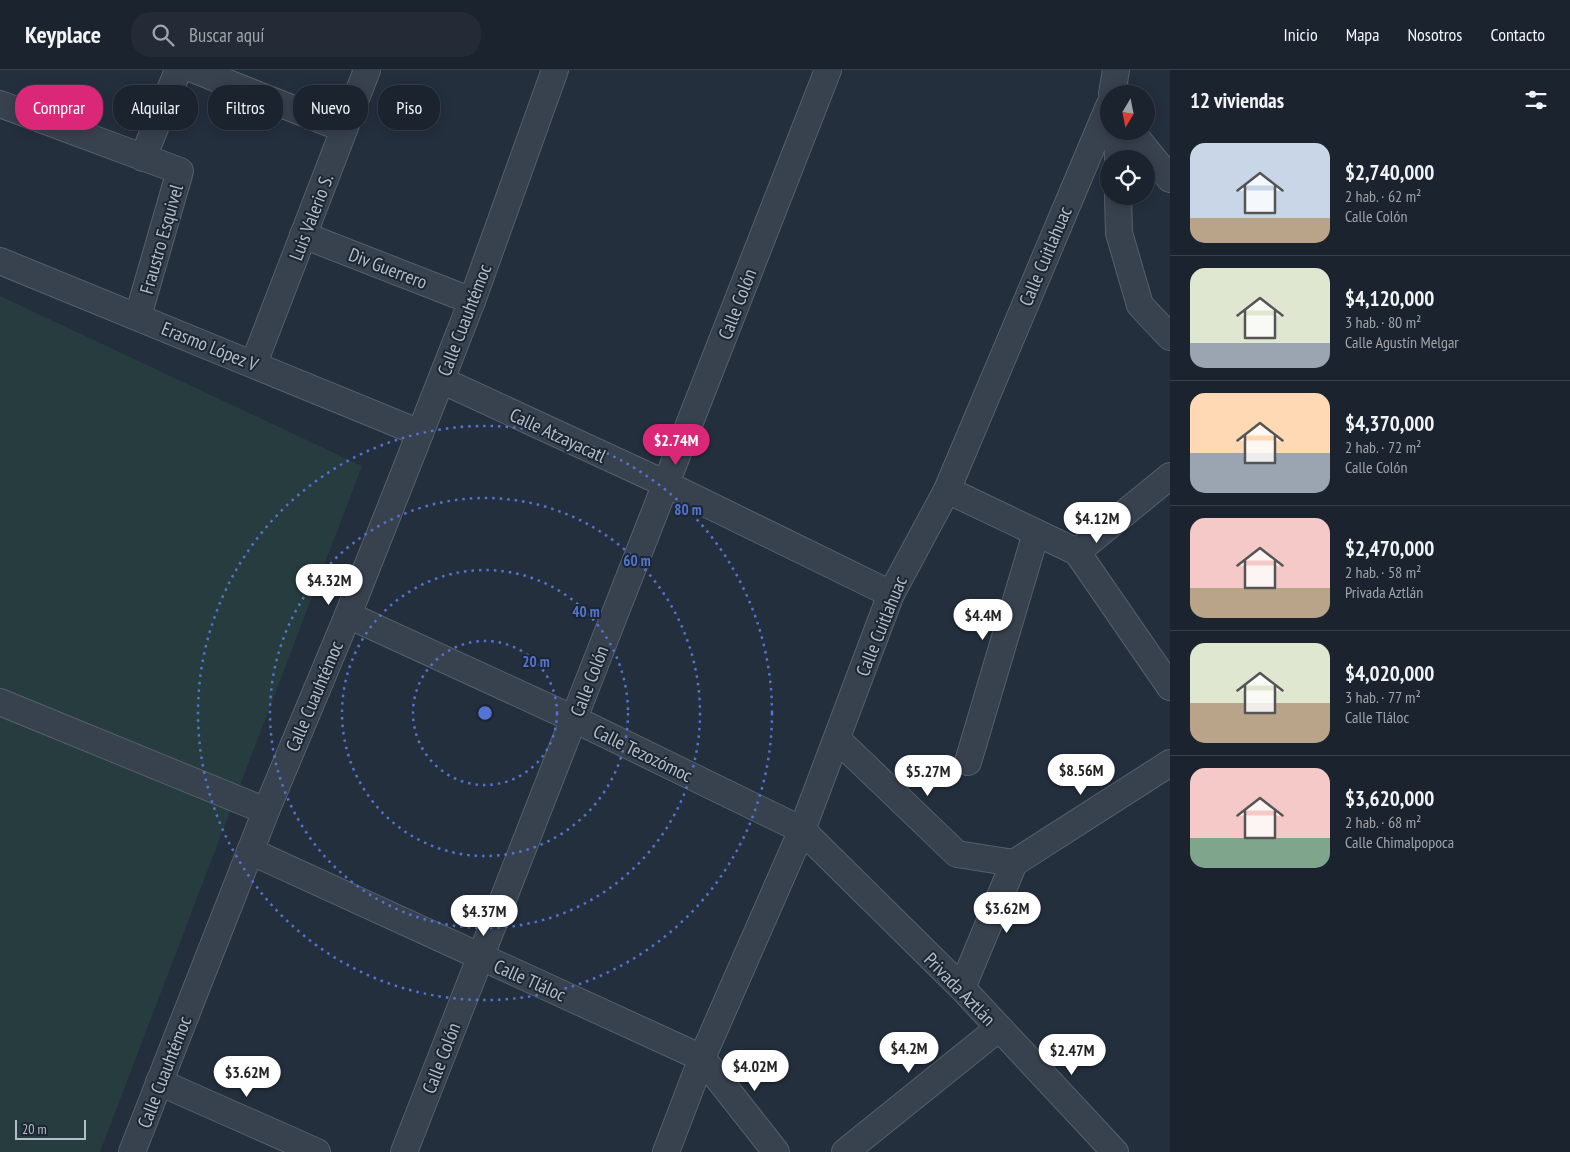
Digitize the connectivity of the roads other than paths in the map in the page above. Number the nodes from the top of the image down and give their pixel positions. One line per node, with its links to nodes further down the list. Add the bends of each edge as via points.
1 (178, 70): 14 (street)
2 (194, 70): 10 (street)
3 (368, 70): 7 (street, Luis Valerio S.)
4 (554, 70): 19 (street, Calle Cuauhtémoc)
5 (828, 70): 26 (street, Calle Colón)
6 (1116, 70): 8 (street)
7 (362, 85)
8 (1114, 85)
9 (0, 104): 14 (street)
10 (293, 109)
11 (1100, 127): 27 (street, Calle Cuitlahuac)
12 (344, 130): 17 (street, Luis Valerio S.)
13 (1138, 140): 15 (street)
14 (143, 158): 20 (street, Fraustro Esquivel, via 180,171)
15 (1170, 179)
16 (1118, 205): 21 (street, via 1119,233 1140,305)
17 (303, 235): 19 (street, Div Guerrero); 22 (street, Luis Valerio S.)
18 (0, 260): 20 (street, Erasmo López V)
19 (472, 301): 23 (street, Calle Cuauhtémoc)
20 (138, 316): 22 (street, Erasmo López V)
21 (1170, 337)
22 (254, 363): 24 (street, Erasmo López V)
23 (441, 380): 24 (street, Calle Cuauhtémoc); 26 (street, Calle Atzayacatl)
24 (420, 433): 31 (street, Calle Cuauhtémoc)
25 (1170, 476): 29 (street)
26 (666, 484): 30 (street, Calle Atzayacatl); 34 (street, Calle Colón)
27 (946, 490): 28 (street); 30 (street, Calle Cuitlahuac)
28 (1036, 533): 29 (street); 36 (street)
29 (1077, 552): 32 (street)
30 (891, 594): 35 (street, Calle Cuitlahuac)
31 (348, 615): 34 (street, Calle Tezozómoc); 38 (street, Calle Cuauhtémoc)
32 (1170, 687)
33 (0, 702): 38 (street)
34 (574, 719): 39 (street, Calle Tezozómoc); 42 (street, Calle Colón)
35 (837, 739): 39 (street, Calle Cuitlahuac); 41 (street, via 957,854)
36 (968, 762)
37 (1170, 763): 41 (street)
38 (266, 811): 40 (street, Calle Cuauhtémoc)
39 (802, 830): 43 (street, Privada Aztlán); 45 (street, Calle Cuitlahuac)
40 (250, 851): 42 (street, Calle Tláloc); 46 (street, Calle Cuauhtémoc)
41 (1014, 863): 43 (street)
42 (480, 958): 45 (street, Calle Tláloc); 49 (street, Calle Colón)
43 (962, 988): 44 (street, Privada Aztlán)
44 (999, 1028): 52 (street); 53 (street, Privada Aztlán)
45 (702, 1058): 50 (street, Calle Cuitlahuac); 51 (street, Calle Tláloc)
46 (159, 1082): 47 (street, Calle Cuauhtémoc); 48 (street)
47 (132, 1152)
48 (317, 1152)
49 (404, 1152)
50 (666, 1152)
51 (776, 1152)
52 (845, 1152)
53 (1115, 1152)

